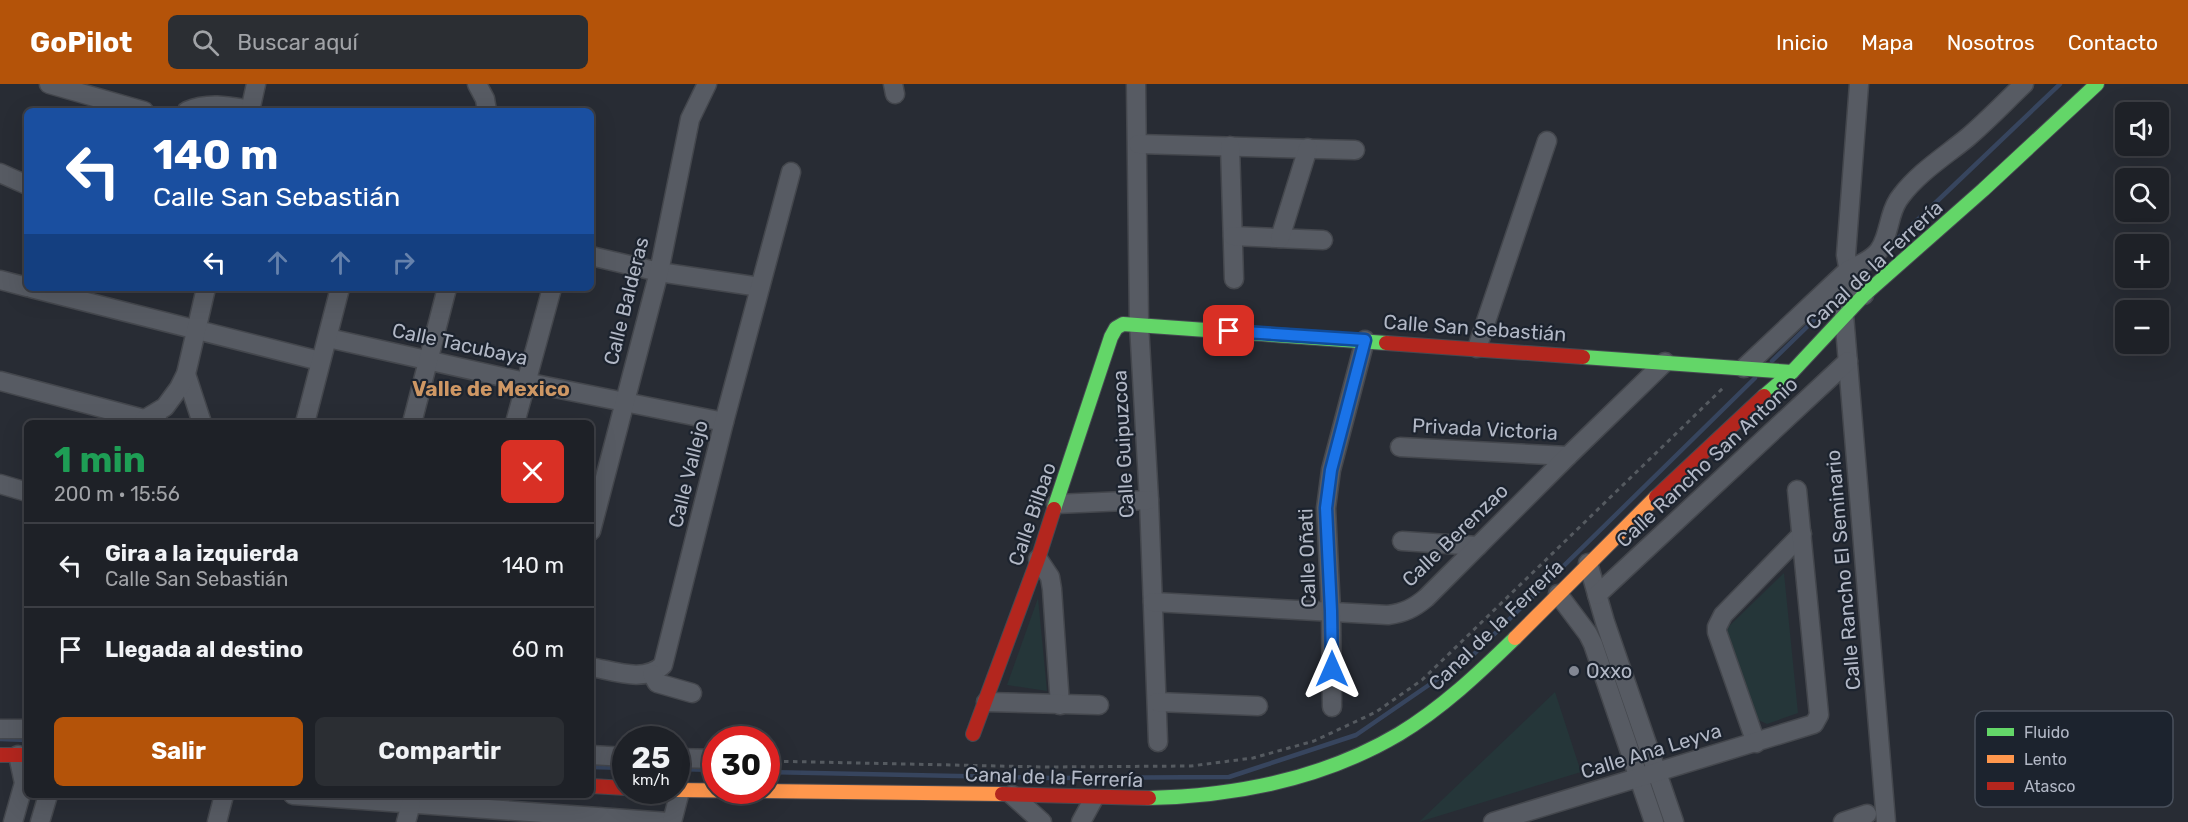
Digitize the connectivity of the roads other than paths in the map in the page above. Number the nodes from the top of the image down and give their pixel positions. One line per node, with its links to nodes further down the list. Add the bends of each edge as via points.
1 (49, 84): 9 (street)
2 (255, 84): 13 (street)
3 (477, 84): 14 (street)
4 (706, 84): 27 (street, Calle Balderas, via 690,119)
5 (1136, 84): 16 (street, Calle Guipuzcoa)
6 (1859, 84): 30 (street, via 1846,239)
7 (2024, 84): 30 (street, via 1900,197 1885,242)
8 (2097, 84): 30 (street, Canal de la Ferrería, via 1983,190)
9 (96, 90): 10 (street)
10 (137, 108)
11 (195, 108): 12 (street)
12 (236, 108)
13 (251, 108)
14 (486, 108)
15 (1547, 141): 43 (street)
16 (1138, 144): 17 (street); 39 (street, Calle Guipuzcoa)
17 (1230, 146): 18 (street); 23 (street)
18 (1308, 148): 19 (street); 24 (street)
19 (1355, 150)
20 (791, 171): 32 (street, Calle Vallejo)
21 (0, 173): 22 (street)
22 (24, 184)
23 (1233, 236): 24 (street); 28 (street)
24 (1280, 238): 25 (street)
25 (1323, 240)
26 (594, 257): 27 (street)
27 (659, 272): 32 (street); 53 (street, Calle Balderas)
28 (1234, 279)
29 (0, 280): 31 (street)
30 (1855, 283): 38 (street, Canal de la Ferrería); 48 (street)
31 (24, 287)
32 (760, 287): 60 (street, Calle Vallejo)
33 (41, 291): 40 (street)
34 (205, 291): 40 (street)
35 (339, 291): 41 (street)
36 (446, 291): 44 (street)
37 (551, 291): 52 (street)
38 (1844, 315): 45 (street, Calle Rancho El Seminario); 49 (street, Canal de la Ferrería)
39 (1139, 324): 42 (street, Calle San Sebastián); 66 (street, Calle Guipuzcoa); 67 (street, Calle Bilbao, via 1123,324 1111,337)
40 (195, 331): 46 (street); 50 (street)
41 (328, 338): 44 (street, Calle Tacubaya); 46 (street)
42 (1365, 340): 43 (street, Calle San Sebastián); 77 (street, Calle Oñati, via 1328,489)
43 (1477, 348): 47 (street, Calle San Sebastián)
44 (427, 360): 52 (street, Calle Tacubaya); 58 (street)
45 (1848, 361): 75 (street, Calle Rancho San Antonio); 117 (street, Calle Rancho El Seminario)
46 (320, 362): 57 (street)
47 (1665, 362): 48 (street, Calle San Sebastián); 62 (street, Calle Berenzao)
48 (1744, 368): 49 (street, Calle San Sebastián)
49 (1792, 372): 73 (street, Canal de la Ferrería)
50 (186, 374): 55 (street, via 165,407); 56 (street)
51 (0, 381): 54 (street)
52 (525, 382): 53 (street, Calle Tacubaya); 59 (street)
53 (624, 400): 60 (street, Calle Tacubaya); 68 (street, Calle Balderas)
54 (142, 420)
55 (151, 420)
56 (201, 420)
57 (306, 420)
58 (413, 420)
59 (516, 420)
60 (724, 422): 79 (street, Calle Vallejo, via 666,658)
61 (1400, 447): 62 (street, Privada Victoria)
62 (1568, 456): 71 (street, Calle Berenzao)
63 (0, 484): 65 (street)
64 (1797, 490): 69 (street)
65 (24, 491)
66 (1149, 500): 67 (street); 76 (street, Calle Guipuzcoa)
67 (1056, 504): 72 (street, Calle Bilbao)
68 (594, 519)
69 (1802, 534): 91 (street, via 1723,615 1717,627); 91 (street, Calle Ana Leyva, via 1819,718 1814,724)
70 (1402, 541): 71 (street)
71 (1478, 546): 77 (street, Calle Berenzao, via 1426,598 1402,613)
72 (1038, 559): 81 (street, Calle Bilbao); 83 (street, via 1050,577 1052,589)
73 (1588, 563): 74 (street, Canal de la Ferrería); 75 (street)
74 (1558, 594): 95 (street, via 1593,644); 103 (street, Canal de la Ferrería, via 1443,704 1398,734 1342,763 1283,783 1219,796)
75 (1597, 596): 95 (street)
76 (1153, 602): 77 (street, Calle Berenzao); 82 (street, Calle Guipuzcoa)
77 (1331, 611): 86 (street, Calle Oñati)
78 (594, 667): 79 (street, via 644,675)
79 (655, 672): 80 (street, via 657,683)
80 (692, 693)
81 (986, 702): 83 (street); 89 (street, Calle Bilbao)
82 (1157, 702): 85 (street); 90 (street, Calle Guipuzcoa)
83 (1060, 705): 84 (street)
84 (1099, 705)
85 (1258, 706)
86 (1332, 707)
87 (0, 729): 88 (street)
88 (24, 729)
89 (973, 734)
90 (1158, 742)
91 (1755, 743): 95 (street, Calle Ana Leyva)
92 (15, 755): 107 (street, via 24,783)
93 (594, 755): 94 (street)
94 (612, 756)
95 (1648, 775): 113 (street, Calle Ana Leyva); 114 (street); 115 (street)
96 (594, 786): 97 (street)
97 (612, 787)
98 (690, 790): 99 (street, Canal de la Ferrería)
99 (1012, 795): 103 (street, Canal de la Ferrería); 111 (street)
100 (47, 798): 108 (street)
101 (223, 798): 109 (street)
102 (312, 798): 105 (street)
103 (1093, 800): 112 (street)
104 (674, 804): 110 (street)
105 (409, 813): 110 (street)
106 (1867, 814): 116 (street)
107 (13, 822)
108 (40, 822)
109 (217, 822)
110 (670, 822)
111 (1042, 822)
112 (1081, 822)
113 (1493, 822)
114 (1654, 822)
115 (1674, 822)
116 (1843, 822)
117 (1886, 822)

